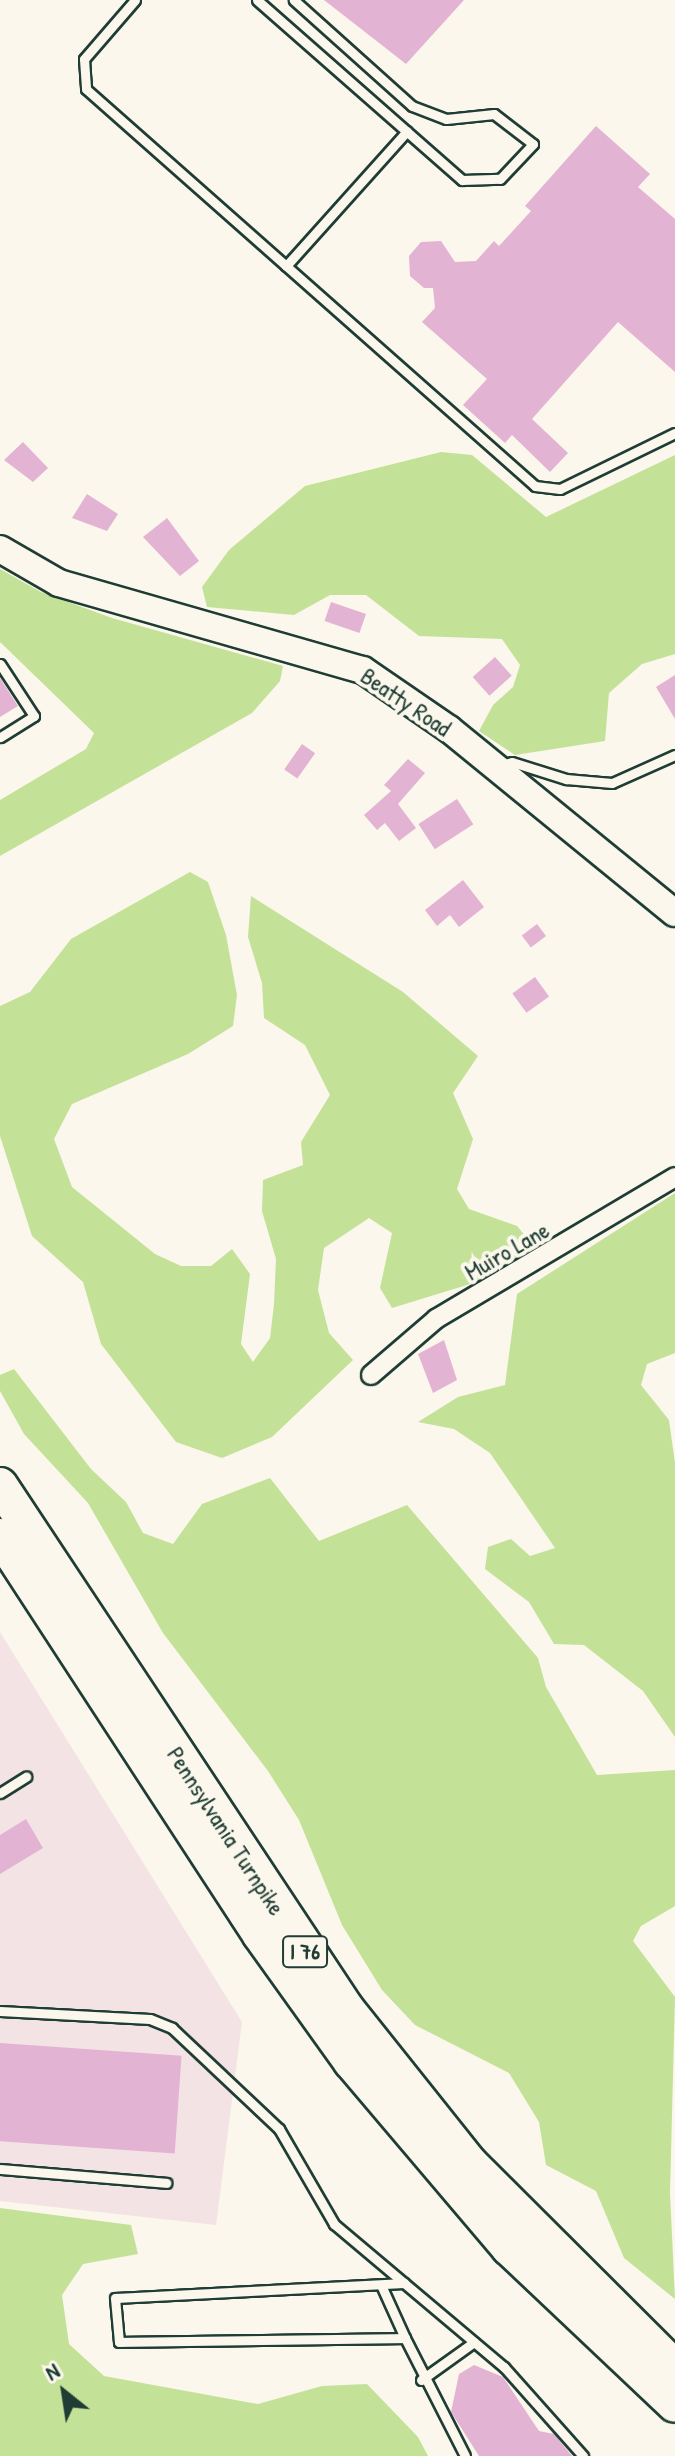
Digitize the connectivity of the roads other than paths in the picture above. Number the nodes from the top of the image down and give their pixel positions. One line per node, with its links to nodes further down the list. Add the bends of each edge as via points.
1 (135, 0): 5 (lane, via 84,59 80,74 86,89)
2 (257, 0): 4 (lane)
3 (294, 0): 4 (lane, via 412,106 446,119 494,114 533,144 500,179 474,184)
4 (407, 131): 5 (lane)
5 (286, 266): 6 (lane, via 535,486 560,489)
6 (675, 433)
7 (0, 549): 11 (street, Beatty Road, via 59,583 363,670 402,693)
8 (0, 664): 9 (lane, via 34,716)
9 (0, 737)
10 (675, 755): 11 (lane, via 612,783 566,779 512,762)
11 (494, 767): 12 (street, Beatty Road)
12 (675, 913)
13 (675, 1177): 14 (street, Muiro Lane, via 436,1319)
14 (371, 1375)
15 (0, 1485): 26 (highway, Pennsylvania Turnpike / I 76, via 347,2009 480,2173)
16 (0, 1536): 28 (highway, Pennsylvania Turnpike / I 76, via 260,1935 351,2062 509,2248)
17 (26, 1777): 18 (lane)
18 (0, 1793)
19 (0, 2011): 22 (lane, via 150,2019 172,2028 249,2094 279,2129 334,2224)
20 (0, 2169): 21 (lane)
21 (166, 2183)
22 (404, 2283): 23 (lane); 25 (lane)
23 (381, 2285): 24 (lane); 24 (lane, via 115,2298 119,2342)
24 (405, 2338): 27 (lane)
25 (474, 2342): 27 (lane); 30 (lane)
26 (675, 2367)
27 (421, 2380): 29 (lane)
28 (675, 2405)
29 (465, 2456)
30 (583, 2456)

